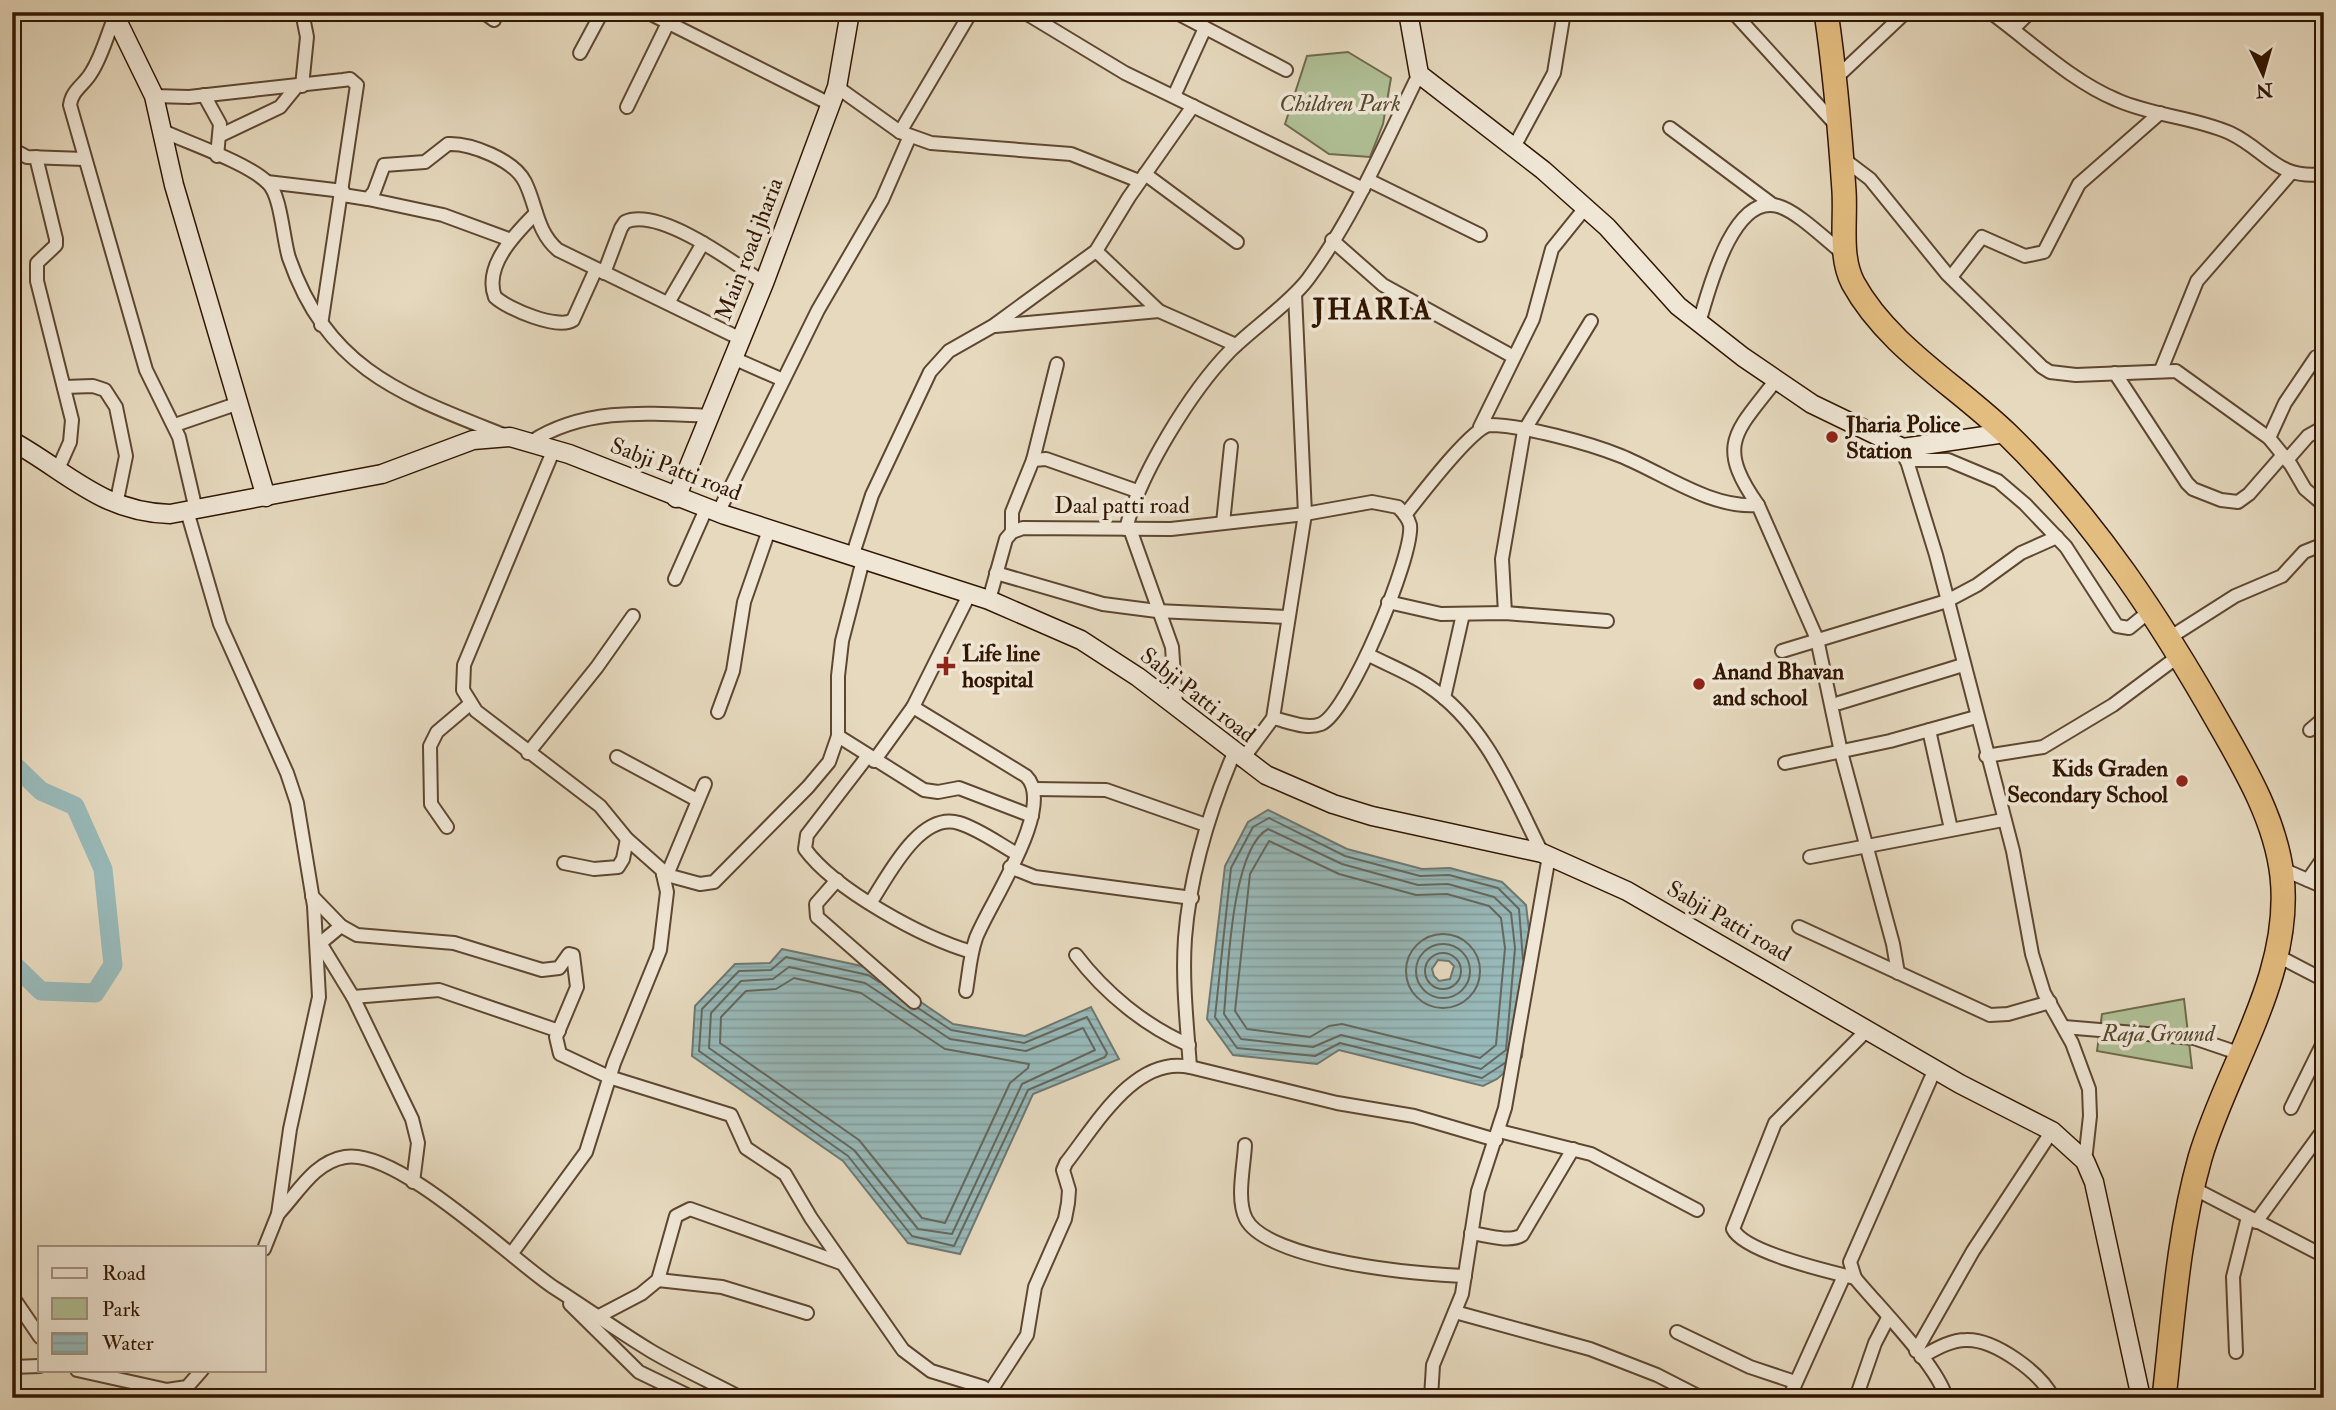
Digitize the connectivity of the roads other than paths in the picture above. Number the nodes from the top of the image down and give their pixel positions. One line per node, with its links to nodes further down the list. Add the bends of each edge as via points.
1 (302, 12): 25 (street, via 307,37)
2 (483, 12): 17 (street)
3 (602, 12): 21 (street)
4 (647, 12): 18 (street)
5 (850, 12): 26 (main road, Main road jharia)
6 (971, 12): 37 (street)
7 (1024, 12): 29 (street, via 1125,73)
8 (1175, 12): 19 (street)
9 (1408, 12): 23 (main road)
10 (1564, 12): 39 (street, via 1553,73)
11 (1733, 12): 35 (street)
12 (1826, 12): 24 (highway)
13 (1906, 12): 24 (street)
14 (1990, 12): 20 (street)
15 (2030, 12): 20 (street)
16 (114, 14): 28 (main road); 44 (street, via 90,75 71,99)
17 (494, 20)
18 (668, 23): 30 (street); 32 (street)
19 (1205, 28): 22 (street); 29 (street)
20 (2013, 29): 33 (street, via 2108,96)
21 (580, 53)
22 (1286, 70)
23 (1419, 74): 39 (main road); 49 (street)
24 (1836, 78): 35 (highway)
25 (299, 86): 27 (street); 38 (street, via 280,107); 50 (street, via 350,79 357,85)
26 (837, 87): 30 (main road, Main road jharia); 37 (street)
27 (204, 95): 28 (street); 38 (street, via 217,114)
28 (154, 96): 36 (main road)
29 (1174, 96): 31 (street)
30 (830, 104): 64 (main road, Main road jharia)
31 (1193, 106): 47 (street); 49 (street)
32 (627, 107)
33 (2160, 113): 45 (street, via 2226,132); 63 (street, via 2079,184 2044,252 2025,256 1982,237)
34 (1670, 128): 52 (street)
35 (1840, 129): 42 (highway)
36 (163, 131): 41 (street); 83 (main road, via 174,186)
37 (905, 134): 47 (street, via 954,147 1071,154); 80 (street, via 882,200)
38 (221, 135): 41 (street)
39 (1514, 148): 53 (main road)
40 (12, 149): 43 (street)
41 (217, 156): 48 (street)
42 (1841, 156): 61 (highway); 63 (street, via 1870,178)
43 (36, 158): 44 (street); 82 (street, via 56,239 56,245 37,262 37,281)
44 (84, 159): 85 (street, via 146,370)
45 (2290, 174): 46 (street); 78 (street, via 2197,281)
46 (2324, 174)
47 (1142, 178): 58 (street); 60 (street)
48 (267, 182): 50 (street); 70 (street, via 277,199 294,271)
49 (1365, 184): 55 (street); 57 (street)
50 (343, 193): 51 (street); 70 (street)
51 (368, 199): 54 (street, via 384,165 425,162 443,146 454,144 480,150 514,169 525,181); 56 (street, via 443,215)
52 (1773, 205): 61 (street, via 1788,211); 69 (street, via 1752,211 1731,236)
53 (1585, 208): 69 (main road); 74 (street, via 1552,249 1533,319)
54 (536, 213): 56 (street); 62 (street, via 548,241)
55 (1480, 235)
56 (511, 240): 62 (street, via 494,276 495,297 555,324 573,320)
57 (1332, 240): 65 (street); 74 (street, via 1383,285)
58 (1237, 242)
59 (703, 243): 62 (street, via 634,217 621,228); 64 (street); 66 (street)
60 (1096, 251): 67 (street); 71 (street)
61 (1844, 254): 89 (highway, via 1851,279 1882,321)
62 (600, 271): 66 (street)
63 (1951, 277): 79 (street, via 2050,372)
64 (764, 283): 72 (main road, Main road jharia)
65 (1295, 294): 73 (street); 108 (street)
66 (668, 303): 72 (street)
67 (1159, 311): 71 (street); 73 (street)
68 (1591, 321): 88 (street)
69 (1699, 323): 81 (main road)
70 (321, 325): 90 (street, via 357,364 386,383)
71 (993, 326): 116 (street, via 950,351 930,372 872,495)
72 (741, 339): 76 (main road, Main road jharia)
73 (1236, 345): 100 (street, via 1171,432)
74 (1512, 356): 86 (street)
75 (2316, 357): 91 (street, via 2285,403)
76 (733, 358): 80 (street); 84 (main road, Main road jharia)
77 (1057, 364): 98 (street)
78 (2161, 370): 79 (street); 91 (street, via 2184,375)
79 (2115, 373): 97 (street, via 2193,489 2238,502)
80 (783, 380): 107 (street)
81 (1776, 380): 96 (main road); 105 (street, via 1736,432 1733,456 1741,481)
82 (64, 387): 99 (street, via 72,431); 104 (street, via 105,390 116,407 126,456)
83 (239, 403): 85 (street); 101 (main road)
84 (710, 415): 93 (street, via 589,417); 102 (main road, Main road jharia)
85 (175, 425): 106 (street)
86 (1480, 427): 88 (street, via 1498,425); 109 (street)
87 (2324, 427): 97 (street)
88 (1524, 431): 105 (street, via 1594,446 1741,507); 125 (street, via 1502,559)
89 (2005, 433): 96 (main road); 123 (highway, via 2083,518)
90 (510, 437): 93 (main road, Sabji Patti road); 101 (main road, Sabji Patti road, via 473,440 382,474)
91 (2269, 439): 97 (street)
92 (12, 441): 99 (main road, Sabji Patti road)
93 (531, 442): 95 (main road, Sabji Patti road)
94 (1231, 446): 110 (street)
95 (554, 449): 102 (main road, Sabji Patti road); 137 (street, via 464,665 463,691)
96 (1904, 454): 114 (street, via 1948,460 1983,473 2012,492); 121 (street)
97 (2285, 457): 103 (street, via 2301,484)
98 (1033, 460): 100 (street, via 1046,459); 113 (street, via 1012,512)
99 (58, 469): 104 (main road, Sabji Patti road)
100 (1137, 491): 111 (street)
101 (266, 497): 106 (main road, Sabji Patti road)
102 (676, 498): 107 (main road, Sabji Patti road)
103 (2322, 499)
104 (116, 505): 106 (main road, Sabji Patti road, via 143,513)
105 (1758, 505): 130 (street)
106 (191, 511): 175 (street, via 220,624 288,773)
107 (712, 511): 112 (main road, Sabji Patti road); 118 (street)
108 (1305, 514): 109 (street, Daal patti road, via 1383,502); 110 (street, Daal patti road); 128 (street)
109 (1405, 515): 122 (street, via 1410,524 1408,547)
110 (1223, 523): 111 (street, Daal patti road, via 1171,530)
111 (1128, 529): 113 (street, Daal patti road, via 1035,526); 124 (street)
112 (769, 530): 116 (main road, Sabji Patti road); 140 (street, via 744,602 733,671)
113 (1012, 532): 117 (street)
114 (2057, 537): 121 (street, via 2021,553); 123 (street, via 2117,626 2129,628)
115 (2324, 544): 131 (street, via 2304,552 2282,576 2235,596)
116 (858, 558): 119 (main road, Sabji Patti road); 146 (street, via 838,676)
117 (996, 573): 120 (street); 124 (street, via 1088,601)
118 (675, 579)
119 (970, 593): 120 (main road, Sabji Patti road); 139 (street)
120 (989, 600): 138 (main road, Sabji Patti road, via 1081,640)
121 (1947, 601): 130 (street); 134 (street)
122 (1388, 602): 126 (street); 133 (street)
123 (2151, 610): 131 (highway)
124 (1157, 611): 128 (street); 138 (street, via 1172,646)
125 (1505, 613): 126 (street); 129 (street)
126 (1463, 614): 135 (street)
127 (633, 617): 148 (street)
128 (1288, 617): 142 (street)
129 (1607, 621)
130 (1818, 639): 132 (street); 147 (street)
131 (2175, 647): 149 (street, via 2113,705 2043,747); 170 (highway, via 2242,763 2275,840)
132 (1782, 652)
133 (1369, 655): 135 (street); 142 (street, via 1331,716 1321,724)
134 (1963, 666): 136 (street); 141 (street)
135 (1444, 698): 165 (street, via 1483,738)
136 (1839, 703)
137 (470, 704): 148 (street); 160 (street, via 437,732 430,746 431,804)
138 (1176, 704): 151 (main road, Sabji Patti road)
139 (913, 707): 152 (street); 155 (street, via 1026,776)
140 (718, 712)
141 (1976, 717): 144 (street); 149 (street)
142 (1273, 718): 151 (street)
143 (2324, 718): 145 (street)
144 (1929, 730): 147 (street); 161 (street)
145 (2310, 730)
146 (838, 736): 152 (street); 171 (street, via 828,762 808,788 714,882 700,884)
147 (1841, 752): 153 (street); 163 (street)
148 (528, 753): 162 (street, via 600,806)
149 (1986, 756): 158 (street)
150 (617, 757): 156 (street)
151 (1238, 757): 159 (street); 165 (main road, Sabji Patti road, via 1266,775 1333,804)
152 (870, 759): 157 (street, via 932,792 960,788); 172 (street, via 804,843 810,856)
153 (1785, 764)
154 (705, 784): 156 (street)
155 (1034, 789): 157 (street); 159 (street, via 1106,790)
156 (697, 800): 171 (street)
157 (1032, 816): 164 (street)
158 (2003, 820): 161 (street); 189 (street, via 2032,954)
159 (1206, 825): 176 (street)
160 (447, 827)
161 (1951, 829): 163 (street)
162 (627, 839): 168 (street, via 618,867 594,869); 171 (street)
163 (1866, 844): 166 (street); 184 (street)
164 (1017, 853): 169 (street); 177 (street, via 960,823 931,827 909,845)
165 (1545, 854): 191 (main road, Sabji Patti road, via 1628,891); 202 (street)
166 (1810, 857)
167 (2324, 857): 173 (street)
168 (564, 863)
169 (1010, 867): 176 (street, via 1035,877); 181 (street)
170 (2280, 868): 173 (street); 183 (highway, via 2283,914)
171 (665, 875): 198 (street, via 660,950)
172 (837, 880): 177 (street); 188 (street, via 816,904 815,914)
173 (2308, 880): 174 (street)
174 (2324, 887)
175 (312, 896): 178 (street); 180 (street)
176 (1192, 898): 194 (street, via 1184,979)
177 (871, 902): 181 (street, via 920,932)
178 (341, 926): 180 (street); 192 (street, via 357,935 454,943 542,970 559,968 571,954 577,987)
179 (1799, 928): 184 (street)
180 (318, 945): 187 (street); 211 (street, via 319,998 290,1129)
181 (972, 952): 186 (street)
182 (1076, 955): 194 (street, via 1146,1023)
183 (2276, 956): 185 (street); 195 (highway)
184 (1898, 973): 189 (street, via 1990,1015)
185 (2324, 980)
186 (967, 991)
187 (353, 997): 192 (street, via 439,990); 208 (street, via 416,1132)
188 (914, 1002)
189 (2050, 1002): 190 (street)
190 (2064, 1027): 195 (street, via 2194,1038); 207 (street, via 2089,1089)
191 (1867, 1030): 197 (main road, Sabji Patti road); 219 (street, via 1775,1123 1733,1229 1747,1242)
192 (559, 1031): 198 (street, via 556,1044 560,1054)
193 (2324, 1041): 199 (street)
194 (1189, 1045): 196 (street)
195 (2241, 1054): 209 (highway, via 2209,1129)
196 (1190, 1066): 202 (street); 236 (street, via 1164,1064 1142,1076 1066,1163 1066,1211 1035,1287 1027,1335)
197 (1935, 1069): 201 (main road, Sabji Patti road); 219 (street, via 1853,1253)
198 (609, 1077): 215 (street, via 586,1152); 217 (street, via 730,1115 747,1148 785,1174)
199 (2291, 1108)
200 (2324, 1129): 203 (street)
201 (2053, 1131): 207 (main road, Sabji Patti road); 230 (street, via 1973,1251)
202 (1497, 1136): 205 (street); 213 (street, via 1478,1191)
203 (2313, 1142): 206 (street); 212 (street)
204 (1245, 1144): 218 (street, via 1243,1212 1260,1235 1360,1265 1407,1274)
205 (1573, 1149): 210 (street); 213 (street, via 1522,1235 1506,1238)
206 (2324, 1151)
207 (2085, 1161): 246 (main road, Sabji Patti road, via 2100,1207)
208 (413, 1182): 211 (street, via 374,1159 345,1157 314,1171); 215 (street)
209 (2193, 1188): 212 (street); 247 (highway)
210 (1698, 1210)
211 (278, 1214): 214 (street)
212 (2252, 1219): 216 (street); 229 (street, via 2233,1277)
213 (1471, 1233): 218 (street)
214 (265, 1246)
215 (512, 1254): 221 (street)
216 (2324, 1256)
217 (841, 1263): 220 (street, via 690,1209 676,1216); 236 (street, via 903,1350 931,1371)
218 (1465, 1276): 223 (street)
219 (1849, 1277): 226 (street); 235 (street)
220 (658, 1280): 224 (street, via 722,1287); 225 (street, via 642,1294)
221 (553, 1287): 225 (street); 238 (street, via 639,1372)
222 (12, 1296): 228 (street)
223 (1455, 1311): 240 (street, via 1433,1364); 241 (street, via 1590,1349)
224 (807, 1313)
225 (599, 1316): 239 (street, via 652,1351)
226 (1888, 1318): 230 (street); 243 (street)
227 (1677, 1332): 235 (street, via 1750,1367)
228 (38, 1334)
229 (2236, 1352)
230 (1918, 1354): 244 (street); 245 (street, via 1959,1340 1977,1341 2022,1363)
231 (38, 1366): 232 (street)
232 (12, 1367)
233 (86, 1372): 234 (street, via 167,1390 187,1387)
234 (200, 1373): 237 (street)
235 (1795, 1382): 242 (street)
236 (994, 1395)
237 (190, 1398)
238 (693, 1398)
239 (741, 1398)
240 (1431, 1398)
241 (1702, 1398)
242 (1789, 1398)
243 (1856, 1398)
244 (1946, 1398)
245 (2053, 1398)
246 (2140, 1398)
247 (2164, 1398)

